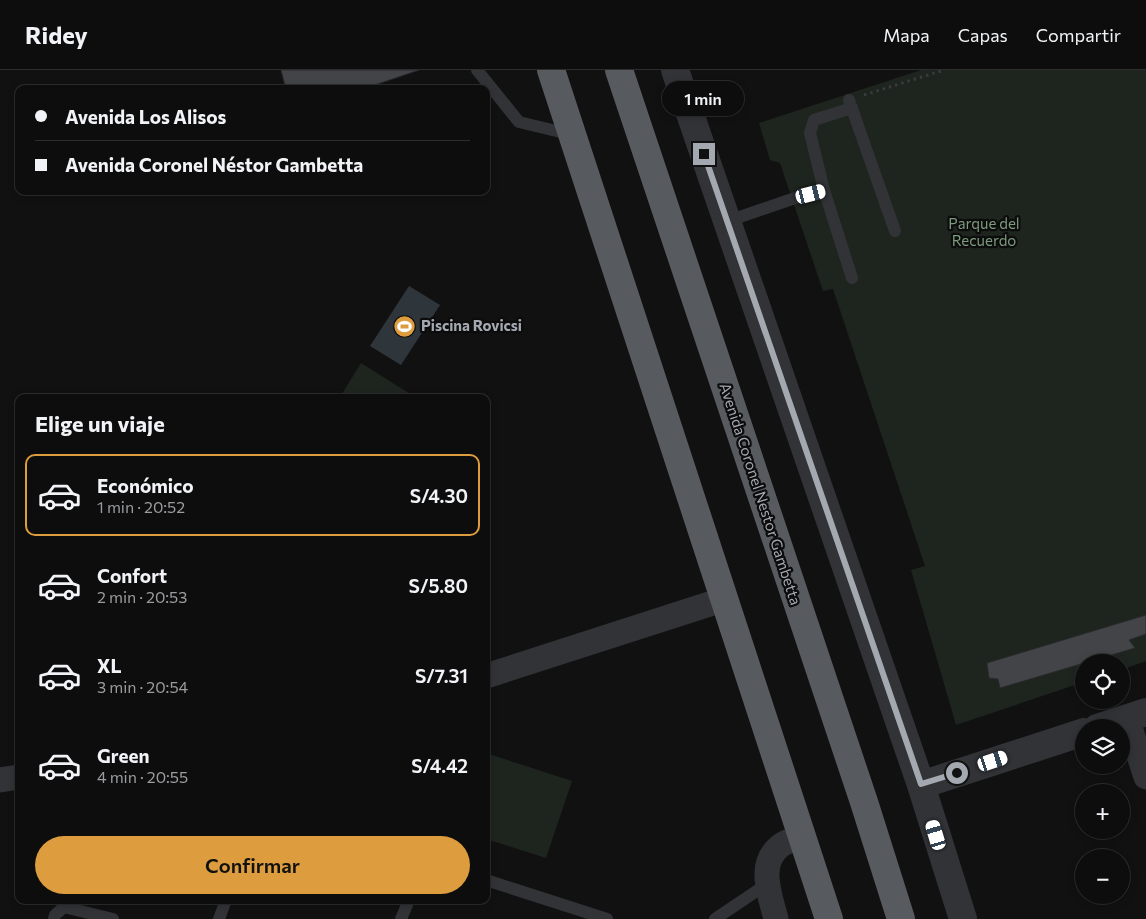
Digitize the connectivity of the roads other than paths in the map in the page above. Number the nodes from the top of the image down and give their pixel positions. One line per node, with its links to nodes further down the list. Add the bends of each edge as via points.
1 (477, 70): 5 (lane)
2 (551, 70): 7 (highway)
3 (619, 70): 35 (highway, Avenida Coronel Nestor Gambetta)
4 (675, 70): 9 (street)
5 (489, 85)
6 (490, 86): 7 (lane, via 519,122)
7 (573, 135): 12 (highway)
8 (824, 190): 9 (lane); 10 (lane, via 810,133 814,120 851,104); 11 (lane)
9 (728, 222): 20 (street)
10 (895, 230)
11 (852, 278)
12 (725, 599): 13 (street); 21 (highway)
13 (490, 675)
14 (1137, 715): 15 (street); 17 (street)
15 (1125, 719)
16 (1075, 735): 20 (street)
17 (1146, 777)
18 (15, 778): 19 (street)
19 (0, 780)
20 (921, 784): 36 (street)
21 (802, 836): 23 (street, via 780,846 767,866); 34 (highway)
22 (490, 881): 26 (lane)
23 (767, 884): 32 (lane); 33 (street)
24 (225, 904): 29 (lane)
25 (407, 904): 30 (lane)
26 (580, 914): 31 (lane)
27 (54, 919): 28 (lane, via 64,907)
28 (113, 919)
29 (219, 919)
30 (401, 919)
31 (607, 919)
32 (715, 919)
33 (776, 919)
34 (829, 919)
35 (901, 919)
36 (963, 919)

